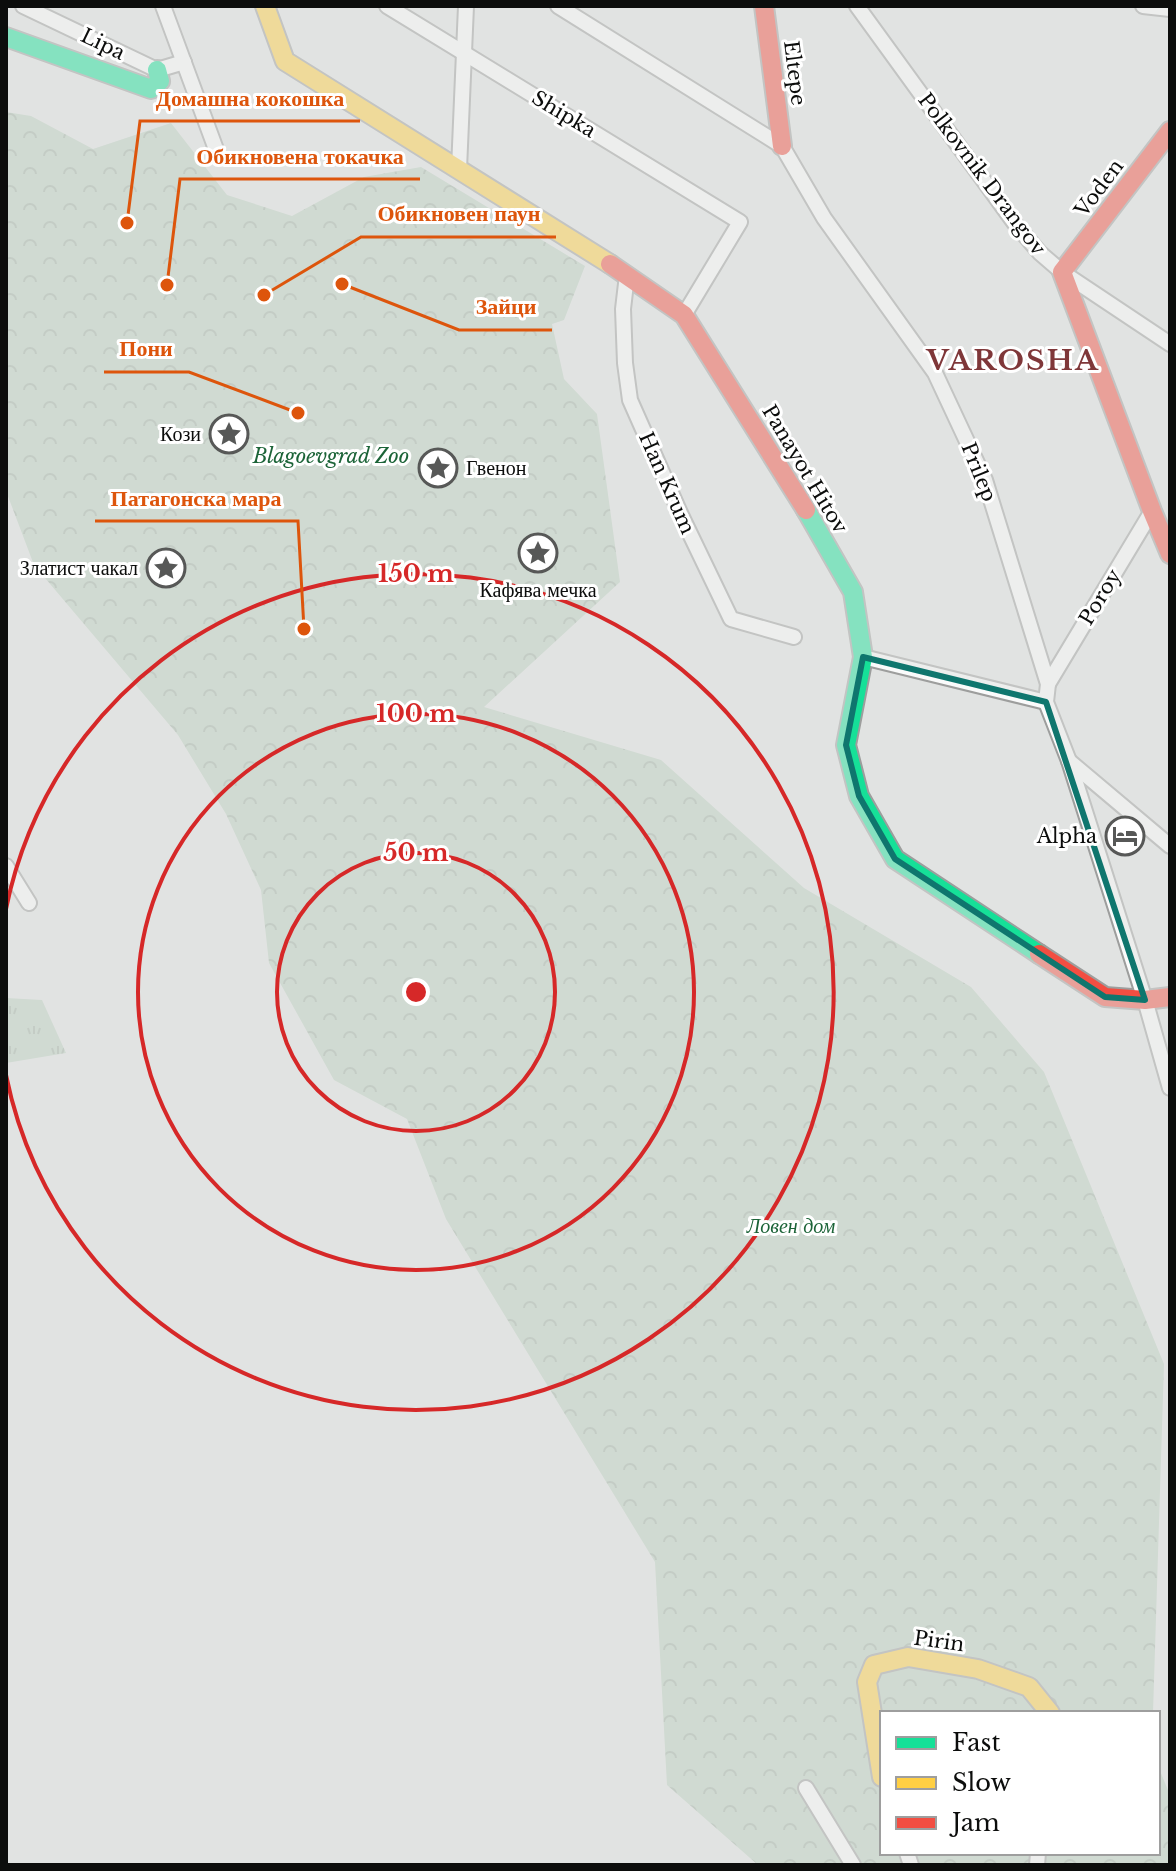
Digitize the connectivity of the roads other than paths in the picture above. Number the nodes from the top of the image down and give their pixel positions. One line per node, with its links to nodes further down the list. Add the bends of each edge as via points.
1 (23, 6): 14 (street, Lipa)
2 (163, 6): 13 (street)
3 (265, 6): 18 (street, Panayot Hitov, via 285,61)
4 (387, 6): 12 (street, Shipka)
5 (466, 6): 12 (street)
6 (558, 6): 16 (street, Prilep)
7 (764, 6): 16 (street, Eltepe)
8 (857, 6): 19 (street, Polkovnik Drangov, via 1016,225)
9 (1143, 6): 10 (street)
10 (1170, 9)
11 (6, 37): 14 (street, via 151,89 160,81)
12 (465, 54): 18 (street); 21 (street, Shipka, via 740,222)
13 (184, 62): 14 (street); 17 (street)
14 (157, 70)
15 (1170, 131): 19 (street, Voden)
16 (782, 146): 27 (street, Prilep, via 824,218 935,373 985,480)
17 (217, 152)
18 (459, 169): 20 (street, Panayot Hitov)
19 (1062, 272): 22 (street, Polkovnik Drangov); 23 (street)
20 (627, 275): 21 (street, Panayot Hitov); 25 (street, Han Krum, via 623,309 630,400 680,513 731,619)
21 (684, 315): 26 (street, Panayot Hitov, via 853,592)
22 (1170, 344)
23 (1152, 511): 24 (street); 27 (street, Poroy)
24 (1170, 554)
25 (794, 637)
26 (863, 657): 28 (street); 34 (street, Panayot Hitov, via 846,745 859,796 895,859 1105,997)
27 (1048, 684): 28 (street, Prilep)
28 (1046, 702): 29 (street, Prilep)
29 (1069, 761): 30 (street); 34 (street, Prilep)
30 (1170, 846)
31 (6, 866): 32 (street)
32 (29, 903)
33 (1170, 997): 34 (street, Panayot Hitov)
34 (1145, 1000): 35 (street, Prilep)
35 (1170, 1088)
36 (1048, 1711): 37 (street, Pirin, via 1029,1687 978,1669 908,1657 874,1665 867,1682)
37 (880, 1764)
38 (806, 1788): 39 (street)
39 (853, 1865)

